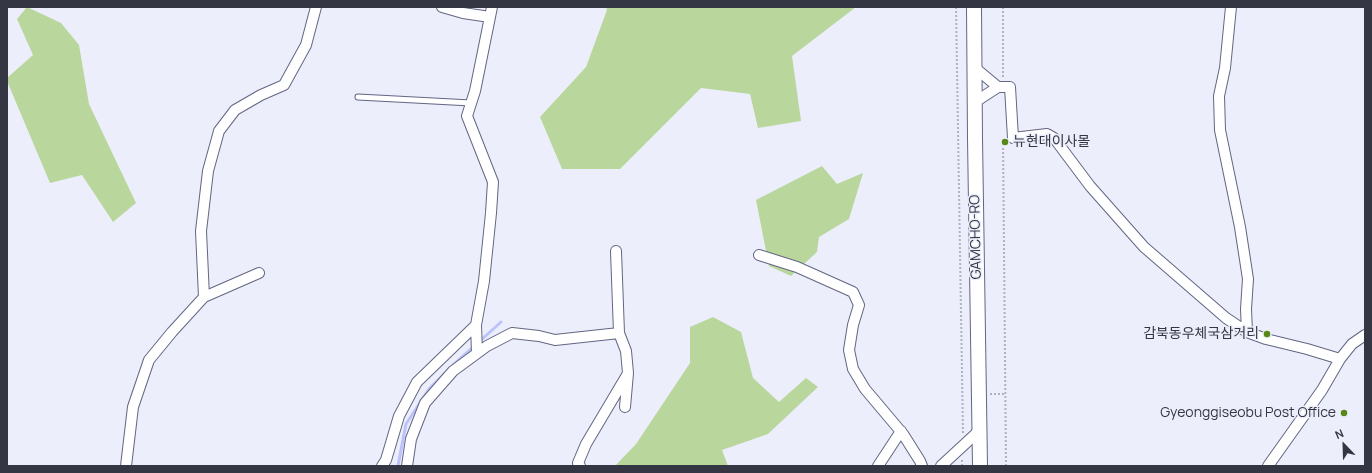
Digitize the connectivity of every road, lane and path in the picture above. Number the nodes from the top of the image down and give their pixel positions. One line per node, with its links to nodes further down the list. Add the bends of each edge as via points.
1 (316, 7): 17 (street, via 306,45 284,84 235,110 219,131 208,171 201,231)
2 (442, 7): 7 (street, via 463,13)
3 (956, 7): 28 (path)
4 (974, 7): 8 (main road, GAMCHO-RO)
5 (1003, 7): 9 (path)
6 (1231, 7): 19 (street, via 1225,68 1219,96 1220,130 1248,279)
7 (491, 12): 12 (street)
8 (974, 67): 9 (street); 11 (main road, GAMCHO-RO)
9 (1000, 87): 11 (street); 19 (street, via 1010,87 1013,138 1047,134 1054,138 1090,186 1144,247 1226,318)
10 (358, 97): 12 (lane)
11 (975, 102): 26 (main road, GAMCHO-RO)
12 (471, 103): 18 (street, via 467,116 493,182 484,281)
13 (1003, 134): 38 (path)
14 (616, 251): 20 (street)
15 (759, 255): 27 (street, via 797,267 853,292 859,305 848,350 853,369 865,389)
16 (259, 273): 17 (street)
17 (204, 297): 29 (street, via 149,360 133,406)
18 (476, 329): 22 (street); 30 (street, via 417,382 399,416)
19 (1247, 332): 23 (street)
20 (619, 333): 22 (street, via 555,340 512,333); 24 (street, via 626,350)
21 (1365, 335): 23 (street, via 1352,344)
22 (477, 352): 31 (street, via 453,371 425,403 411,439)
23 (1340, 359): 39 (street, via 1322,390)
24 (628, 373): 25 (street); 32 (street, via 586,444 578,463)
25 (625, 407)
26 (980, 430): 28 (street); 37 (main road, GAMCHO-RO)
27 (901, 431): 33 (street); 34 (street)
28 (962, 446): 35 (street); 36 (path)
29 (126, 466)
30 (382, 466)
31 (407, 466)
32 (580, 466)
33 (878, 466)
34 (922, 466)
35 (942, 466)
36 (962, 466)
37 (980, 466)
38 (1006, 466)
39 (1268, 466)

